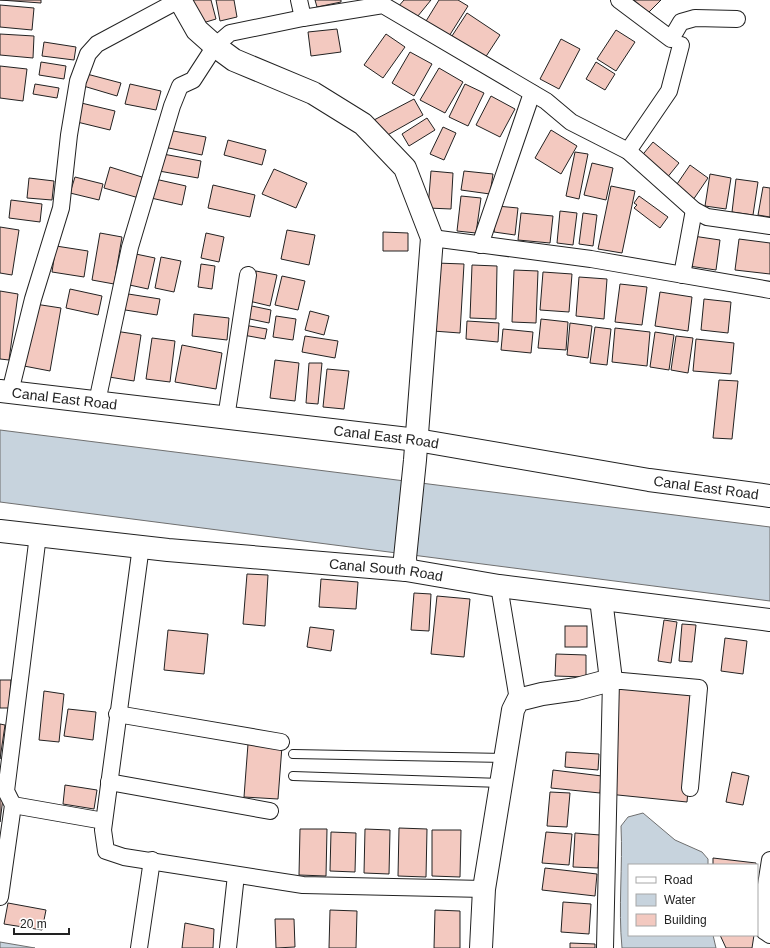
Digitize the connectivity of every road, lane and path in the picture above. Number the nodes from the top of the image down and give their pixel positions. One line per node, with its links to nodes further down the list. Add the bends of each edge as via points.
1 (180, 0): 6 (street, via 197,30); 17 (street, via 97,44 81,67 74,97 61,208)
2 (299, 0): 4 (street)
3 (619, 0): 5 (street, via 672,39 681,22 695,18)
4 (303, 18): 6 (street, via 230,33); 8 (street, via 383,5)
5 (737, 19)
6 (215, 46): 12 (street, via 234,60 313,93 363,124 405,168); 18 (street, via 193,80 180,86 172,106 130,247)
7 (681, 46): 9 (street, via 669,91)
8 (532, 92): 9 (street, via 571,122); 13 (street)
9 (628, 151): 10 (street)
10 (694, 210): 11 (street, via 707,217); 15 (street)
11 (770, 226)
12 (432, 238): 13 (street); 20 (street)
13 (480, 244): 15 (street, via 591,259)
14 (248, 275): 19 (street)
15 (682, 275): 16 (street)
16 (770, 290)
17 (5, 391): 18 (street, Canal East Road)
18 (97, 402): 19 (street, Canal East Road)
19 (226, 418): 20 (street, Canal East Road)
20 (416, 450): 21 (street, Canal East Road); 25 (street)
21 (770, 496)
22 (0, 531): 23 (street, Canal South Road)
23 (38, 535): 24 (street, Canal South Road); 39 (street, via 6,791)
24 (140, 546): 25 (street, Canal South Road); 31 (street)
25 (406, 564): 26 (street, Canal South Road)
26 (499, 586): 27 (street, Canal South Road); 30 (street)
27 (601, 599): 28 (street, Canal South Road); 29 (street)
28 (770, 620)
29 (611, 680): 30 (street); 38 (street, via 699,688); 51 (street)
30 (518, 700): 34 (street, via 512,710)
31 (117, 714): 32 (street); 36 (street)
32 (281, 742)
33 (293, 754): 34 (lane)
34 (506, 758): 37 (street)
35 (293, 776): 37 (lane)
36 (109, 782): 40 (street); 41 (street)
37 (502, 783): 45 (street)
38 (690, 788)
39 (13, 805): 41 (street); 46 (street)
40 (270, 811)
41 (104, 821): 42 (street, via 106,851)
42 (152, 860): 44 (street); 48 (street)
43 (770, 860): 47 (street, via 762,910 764,932)
44 (236, 875): 45 (street, via 303,885); 49 (street)
45 (484, 889): 50 (street)
46 (0, 897)
47 (770, 935)
48 (139, 948)
49 (228, 948)
50 (481, 948)
51 (605, 948)

